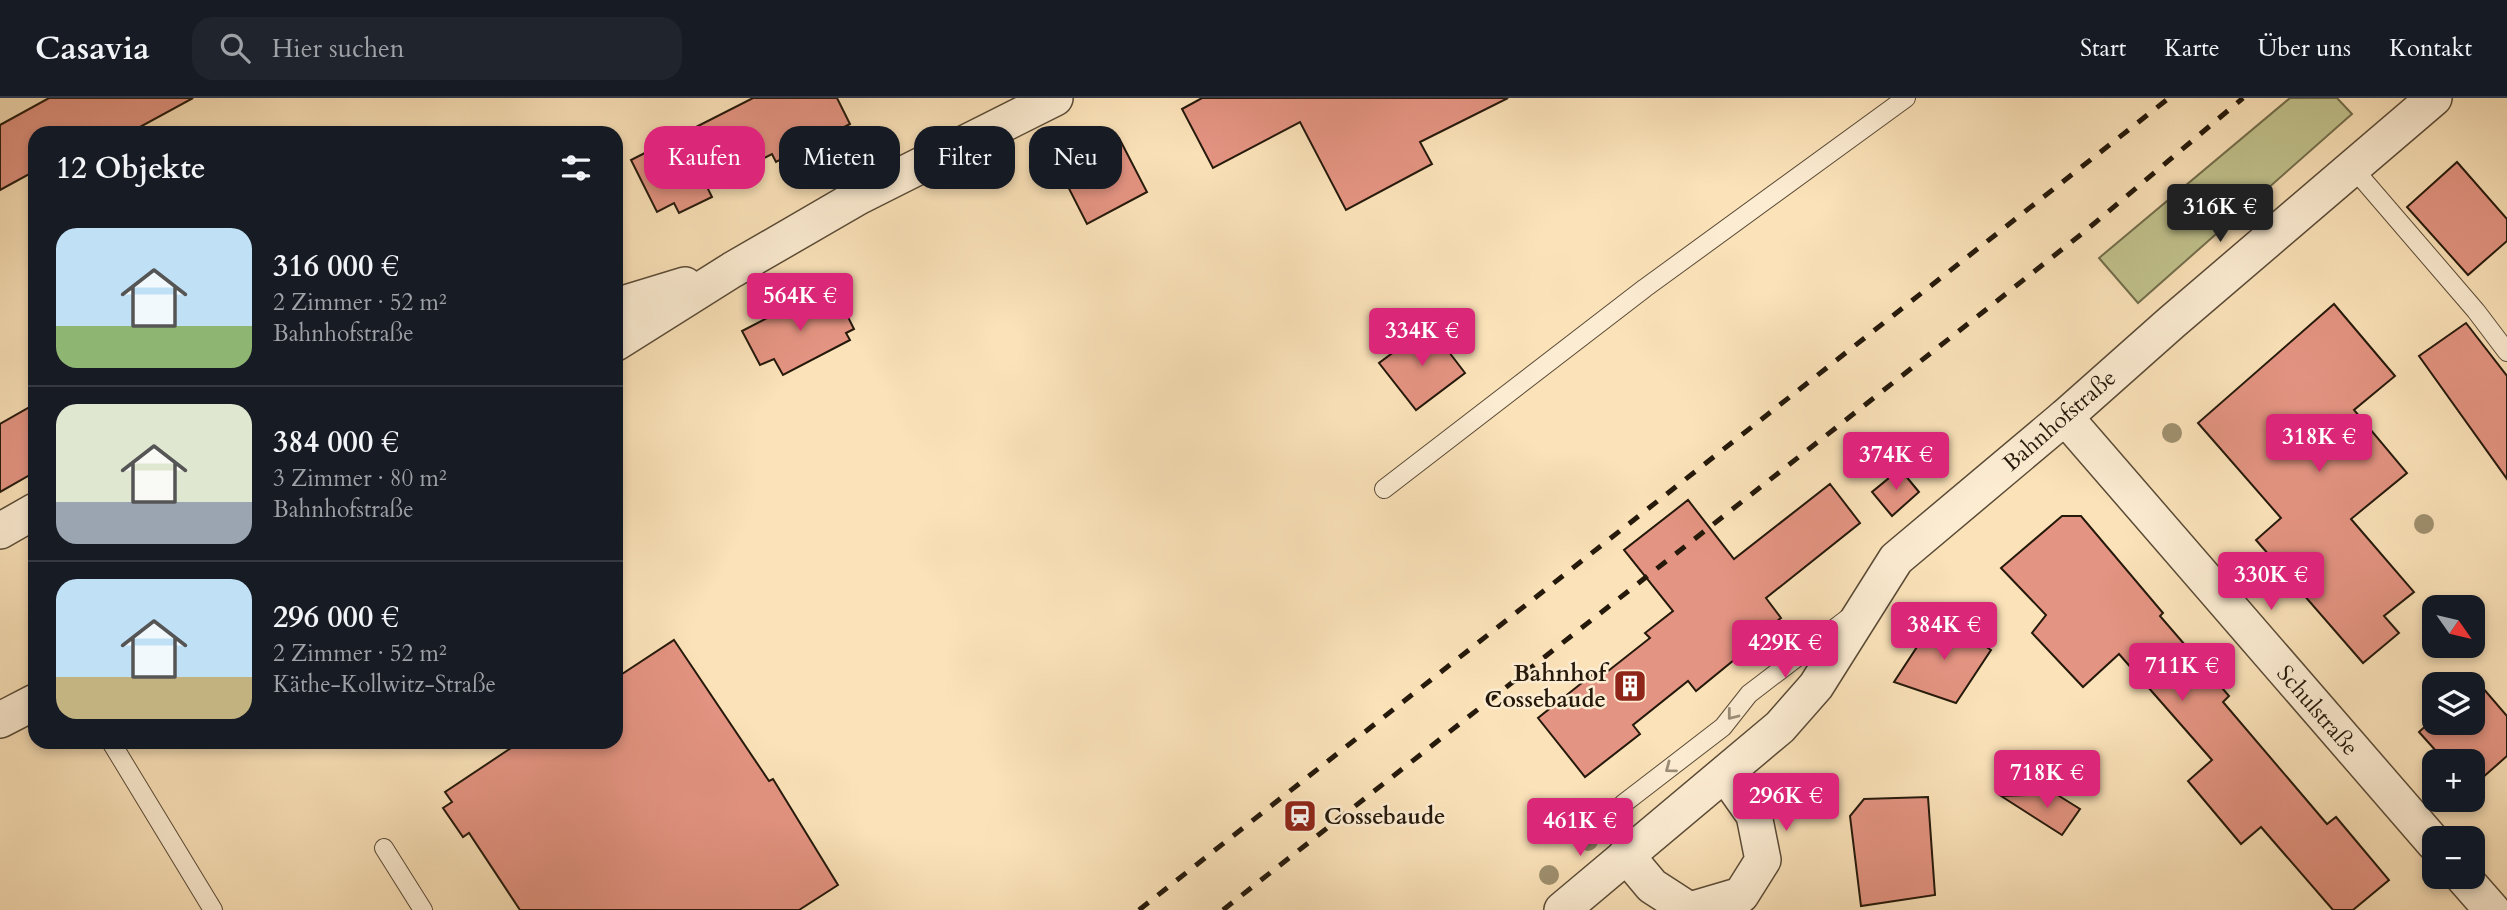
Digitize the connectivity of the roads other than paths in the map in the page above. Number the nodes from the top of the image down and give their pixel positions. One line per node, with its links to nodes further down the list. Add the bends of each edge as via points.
1 (1055, 98): 5 (street, via 858,197)
2 (1906, 98): 10 (lane, via 1645,288)
3 (2434, 98): 4 (street, Bahnhofstraße)
4 (2353, 167): 8 (lane); 9 (street, Bahnhofstraße)
5 (732, 270): 6 (street); 7 (street)
6 (623, 304)
7 (623, 339)
8 (2507, 352)
9 (2065, 417): 13 (street, Bahnhofstraße, via 1896,559); 18 (street, Schulstraße)
10 (1384, 489)
11 (28, 515): 12 (street)
12 (0, 531)
13 (1867, 605): 17 (lane, one-way to 17, via 1749,694 1723,727); 17 (street, Bahnhofstraße, via 1816,686 1780,727)
14 (28, 706): 15 (street)
15 (0, 720)
16 (115, 749): 23 (lane)
17 (1713, 759): 20 (street, Bahnhofstraße); 22 (street, via 1754,815 1763,860)
18 (2422, 830)
19 (384, 848): 24 (lane)
20 (1626, 855): 25 (street, Bahnhofstraße); 26 (street, via 1652,886)
21 (2474, 889): 27 (street)
22 (1747, 902): 26 (street)
23 (213, 910)
24 (423, 910)
25 (1562, 910)
26 (1690, 910)
27 (2492, 910)

